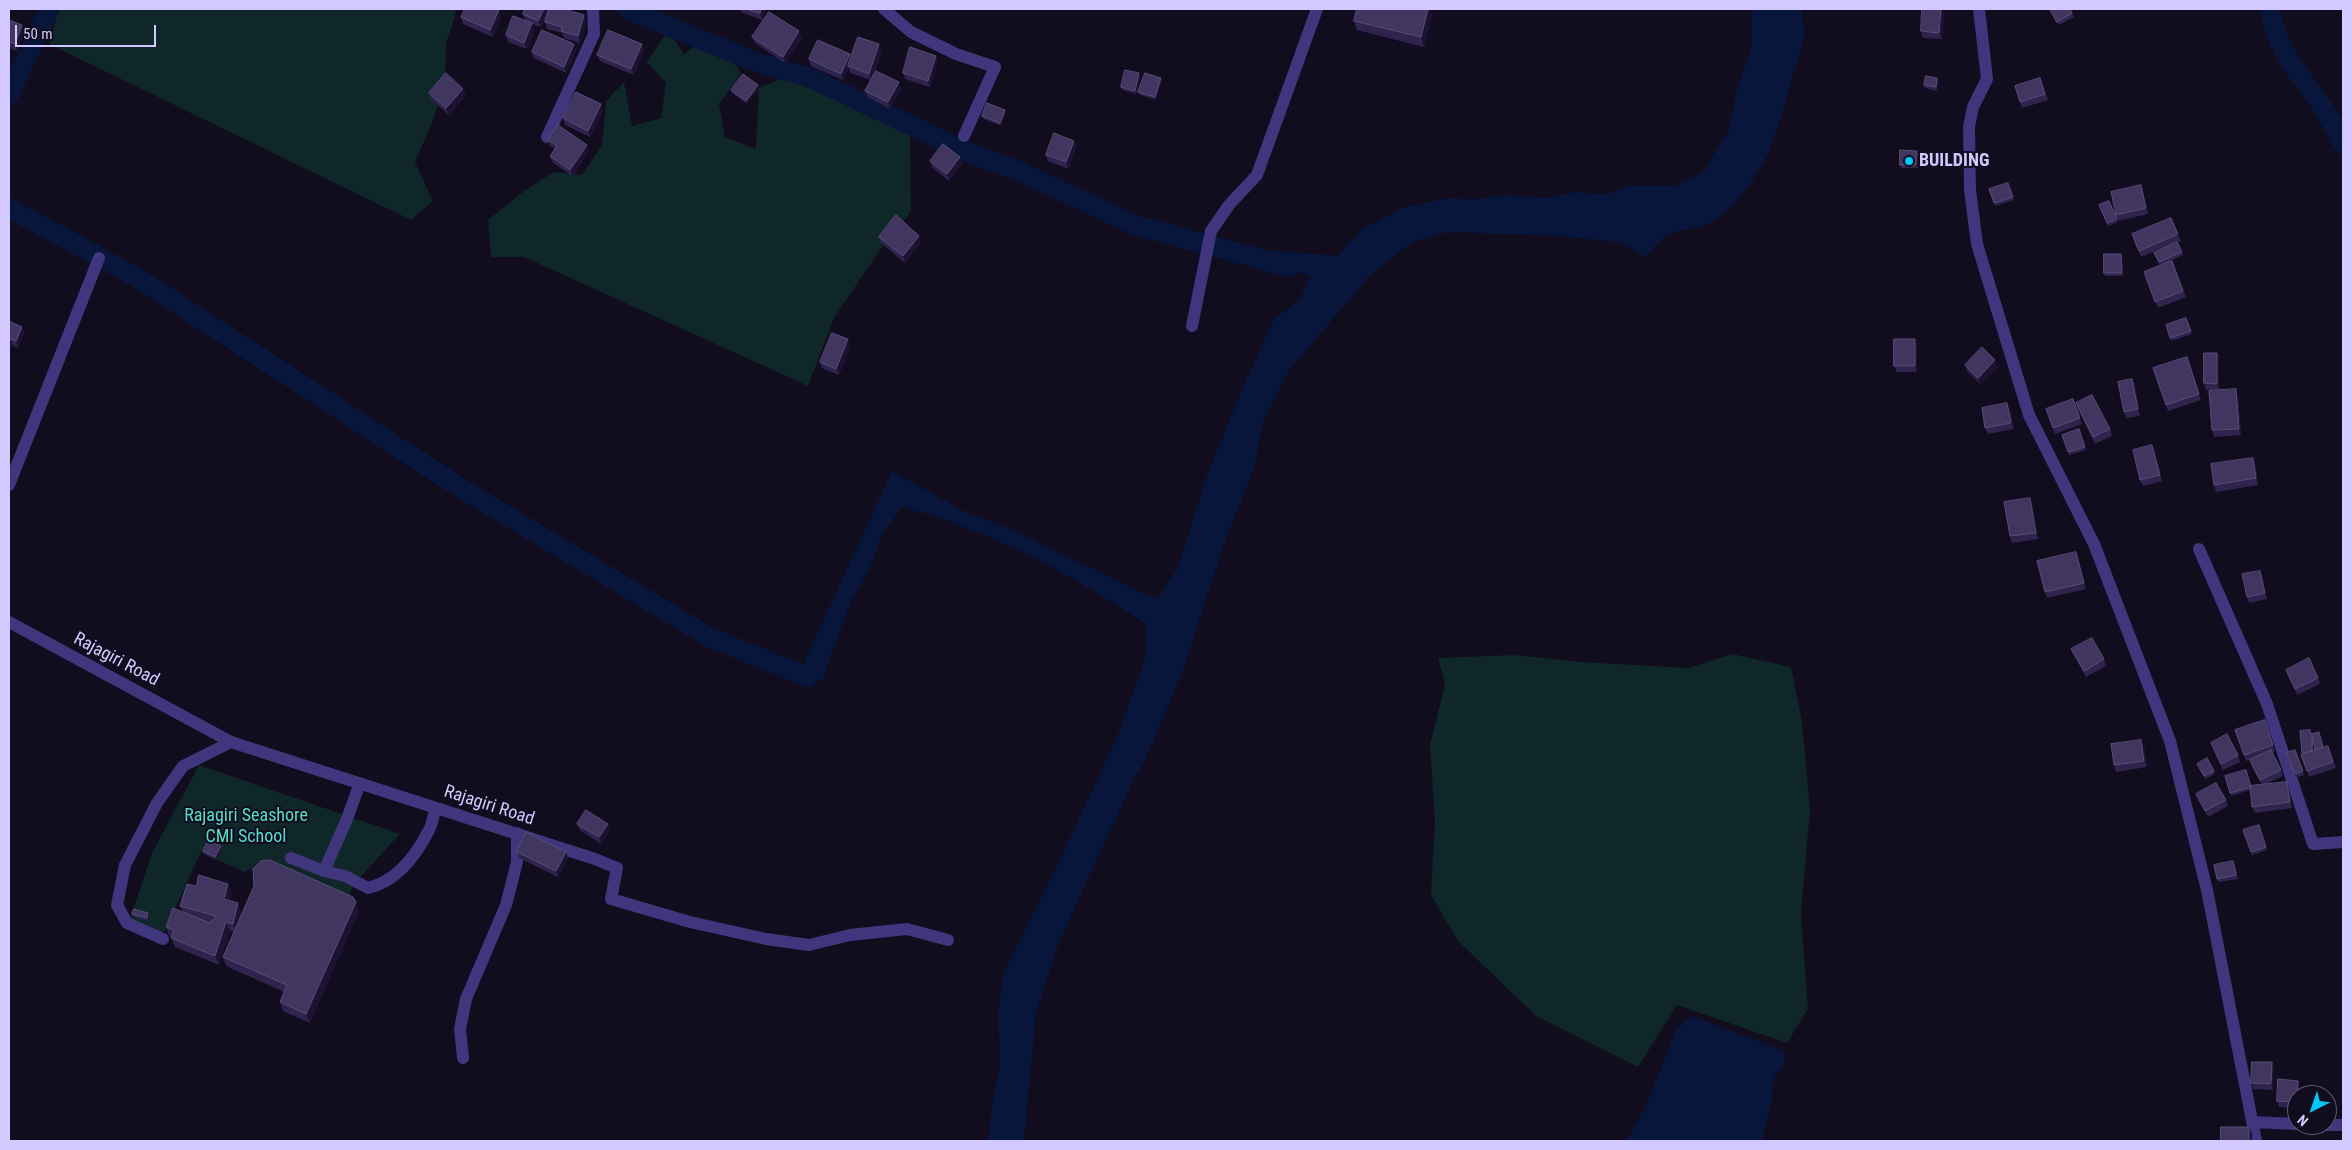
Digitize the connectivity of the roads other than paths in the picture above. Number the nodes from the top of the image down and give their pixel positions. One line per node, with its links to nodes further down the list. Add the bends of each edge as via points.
1 (593, 9): 6 (street, via 594,34)
2 (884, 9): 5 (street, via 911,32 956,54 995,67)
3 (1317, 9): 8 (street, via 1257,175 1229,205 1211,231)
4 (1979, 9): 22 (street, via 1987,79 1973,107 1969,127 1970,190 1977,244 2029,415 2094,544 2170,742 2207,890)
5 (964, 136)
6 (547, 137)
7 (99, 258): 9 (street)
8 (1192, 326)
9 (9, 485)
10 (2199, 549): 16 (street, via 2267,704 2313,844)
11 (9, 622): 12 (street, Rajagiri Road)
12 (231, 742): 13 (street, Rajagiri Road); 19 (street, via 183,766 157,803 125,865 117,905 127,923)
13 (360, 783): 14 (street, Rajagiri Road); 18 (street)
14 (436, 808): 15 (street, Rajagiri Road); 18 (street, via 430,830 402,871 380,885 368,888 345,876)
15 (516, 833): 20 (street, Rajagiri Road, via 617,868 611,899 690,922 808,945 850,935 907,930); 21 (street, via 517,862 506,905 466,999 460,1029)
16 (2343, 842)
17 (291, 858): 18 (street)
18 (324, 871)
19 (163, 939)
20 (948, 940)
21 (463, 1058)
22 (2253, 1122): 23 (street); 24 (street)
23 (2287, 1124)
24 (2256, 1141)

